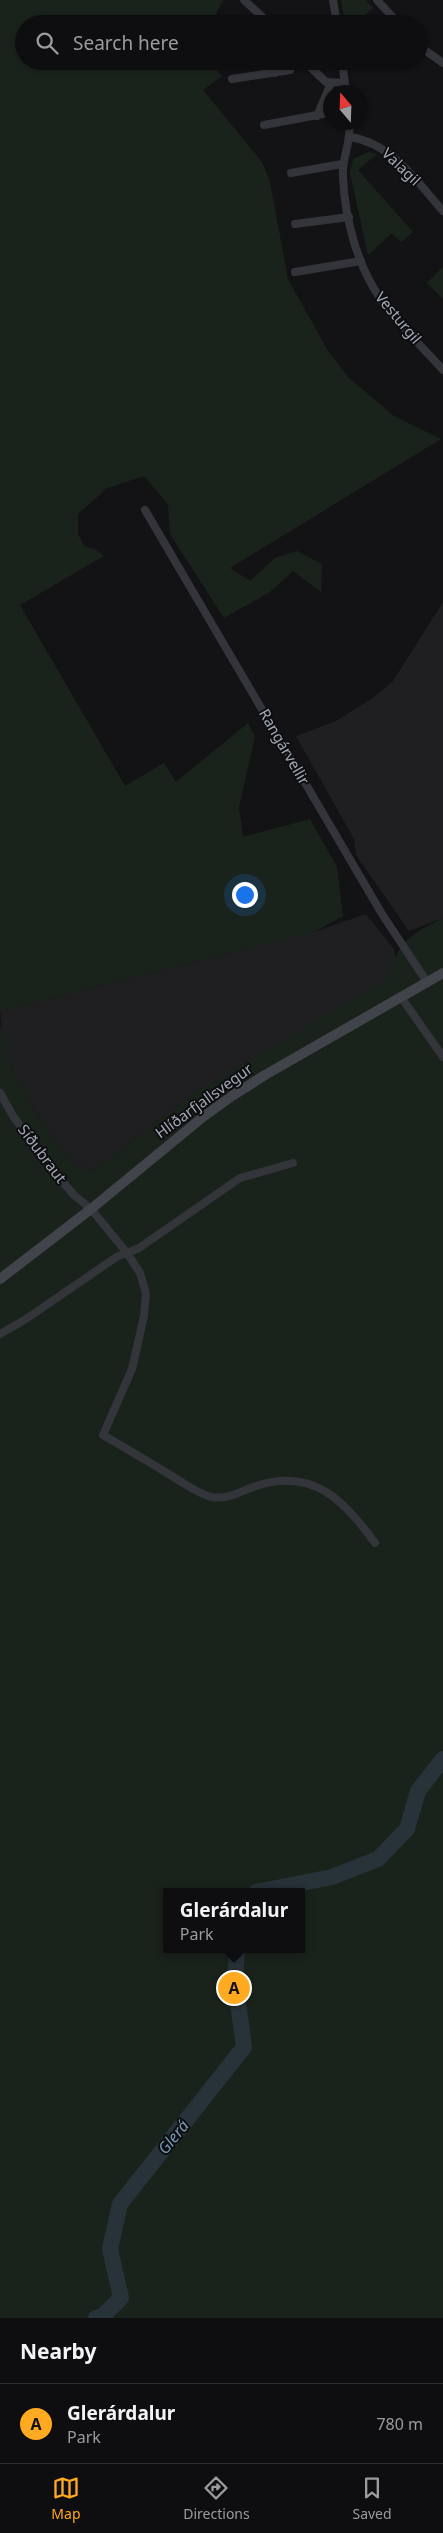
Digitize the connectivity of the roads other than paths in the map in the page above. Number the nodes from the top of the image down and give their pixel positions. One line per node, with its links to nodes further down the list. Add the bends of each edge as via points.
1 (244, 0): 4 (street)
2 (334, 0): 5 (street)
3 (377, 0): 6 (street)
4 (260, 15)
5 (336, 15)
6 (391, 15)
7 (428, 52): 8 (street)
8 (443, 63)
9 (290, 70): 12 (street)
10 (312, 70): 14 (street, via 319,78)
11 (343, 70): 15 (street)
12 (274, 72): 13 (street)
13 (232, 79)
14 (331, 83): 15 (street); 17 (street)
15 (344, 83)
16 (323, 115): 17 (street)
17 (317, 116): 18 (street)
18 (264, 125)
19 (350, 130): 20 (street, Vesturgil)
20 (350, 137): 21 (street, Vesturgil); 23 (street, Valagil, via 369,140 394,158)
21 (342, 164): 22 (street); 24 (street, Vesturgil)
22 (291, 173)
23 (443, 211)
24 (349, 217): 25 (street); 26 (street, Vesturgil)
25 (295, 224)
26 (361, 261): 27 (street); 28 (street, Vesturgil, via 380,298)
27 (295, 272)
28 (443, 370)
29 (144, 510): 31 (street, Rangárvellir, via 382,914)
30 (443, 972): 31 (main road, Hlíðarfjallsvegur)
31 (427, 982): 32 (main road, Hlíðarfjallsvegur)
32 (401, 997): 33 (street); 36 (main road, Hlíðarfjallsvegur, via 232,1096 170,1142)
33 (443, 1058)
34 (0, 1093): 36 (street, Síðubraut, via 60,1179)
35 (293, 1163): 37 (street, via 240,1178)
36 (91, 1208): 37 (street, Síðubraut); 38 (main road, Hlíðarfjallsvegur)
37 (127, 1253): 39 (street); 40 (street, Síðubraut, via 140,1273 146,1294 144,1316 132,1369 104,1435 208,1496 230,1497 273,1482 292,1482 317,1488 347,1507)
38 (0, 1279)
39 (0, 1334)
40 (376, 1543)

